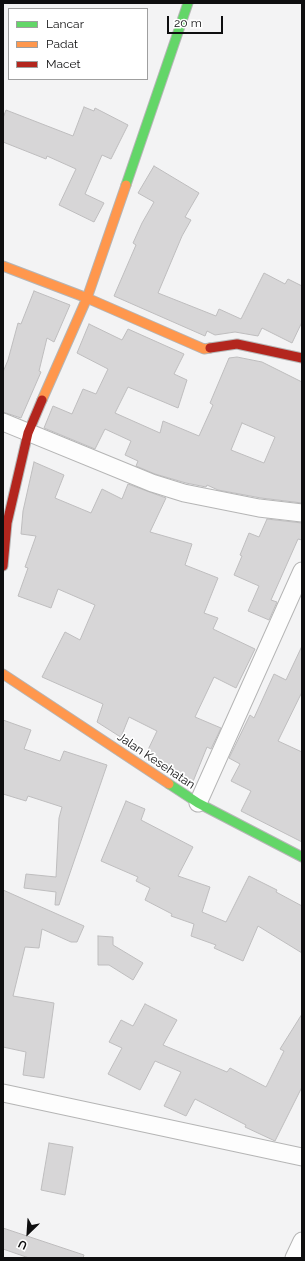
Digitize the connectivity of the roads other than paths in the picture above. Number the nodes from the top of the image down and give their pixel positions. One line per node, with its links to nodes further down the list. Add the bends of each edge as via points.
1 (188, 3): 3 (street)
2 (3, 266): 3 (street)
3 (86, 298): 4 (street, via 204,349 237,344); 6 (street)
4 (302, 358)
5 (3, 422): 6 (street)
6 (28, 433): 7 (street, via 152,483 184,493 258,508); 8 (street, via 7,523)
7 (302, 513)
8 (3, 566)
9 (302, 571): 11 (street)
10 (3, 674): 11 (street, Jalan Kesehatan)
11 (198, 803): 12 (street, Jalan Kesehatan)
12 (302, 857)
13 (3, 1093): 14 (street)
14 (302, 1157)
15 (302, 1241): 16 (street)
16 (294, 1258)

